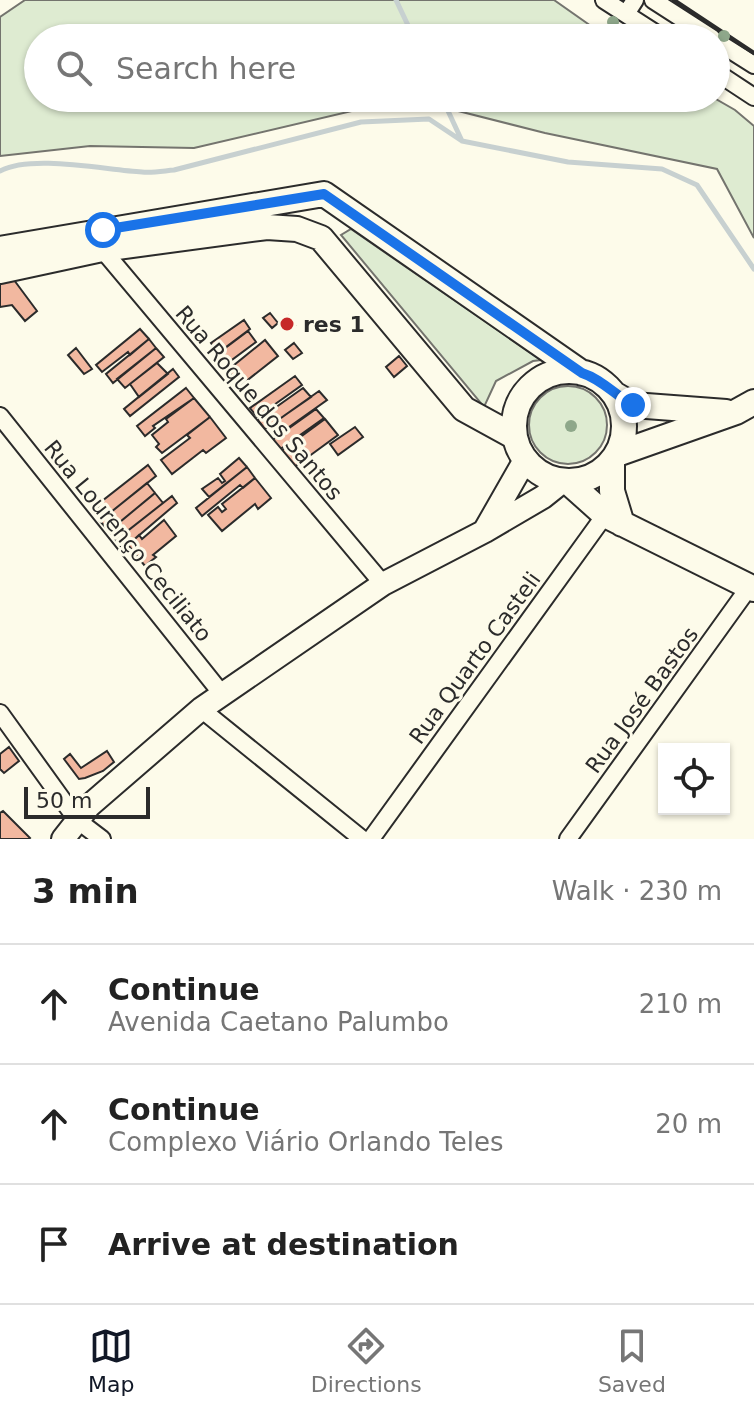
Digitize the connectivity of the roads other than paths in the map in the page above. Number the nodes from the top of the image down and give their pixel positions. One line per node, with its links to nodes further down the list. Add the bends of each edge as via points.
1 (604, 0): 3 (street)
2 (653, 0): 5 (street)
3 (631, 7): 4 (street)
4 (649, 24)
5 (691, 24)
6 (730, 49): 7 (street)
7 (754, 65)
8 (730, 81): 9 (street)
9 (754, 97)
10 (0, 249): 13 (main road, via 324,194)
11 (102, 249): 12 (main road); 17 (main road, via 267,227 297,229 321,238 464,409); 23 (street, Rua Roque dos Santos)
12 (0, 271)
13 (582, 373): 14 (main road); 17 (main road, via 548,375 532,385 514,418)
14 (614, 394): 15 (main road, via 633,405); 18 (main road, via 624,423)
15 (745, 407): 18 (main road)
16 (0, 416): 25 (street, Rua Lourenço Ceciliato)
17 (515, 437): 19 (main road)
18 (615, 458): 20 (main road, via 599,472); 21 (main road)
19 (525, 460): 20 (main road, via 548,477); 22 (main road)
20 (565, 481): 21 (main road); 22 (main road)
21 (614, 515): 24 (main road); 32 (street, Rua Quarto Casteli)
22 (485, 531): 23 (main road)
23 (383, 584): 25 (main road)
24 (752, 588): 33 (street, Rua José Bastos)
25 (222, 694): 26 (main road)
26 (201, 709): 28 (main road); 31 (street)
27 (0, 713): 28 (street)
28 (77, 820): 29 (main road); 30 (street)
29 (63, 839)
30 (102, 839)
31 (362, 839)
32 (371, 839)
33 (568, 839)

